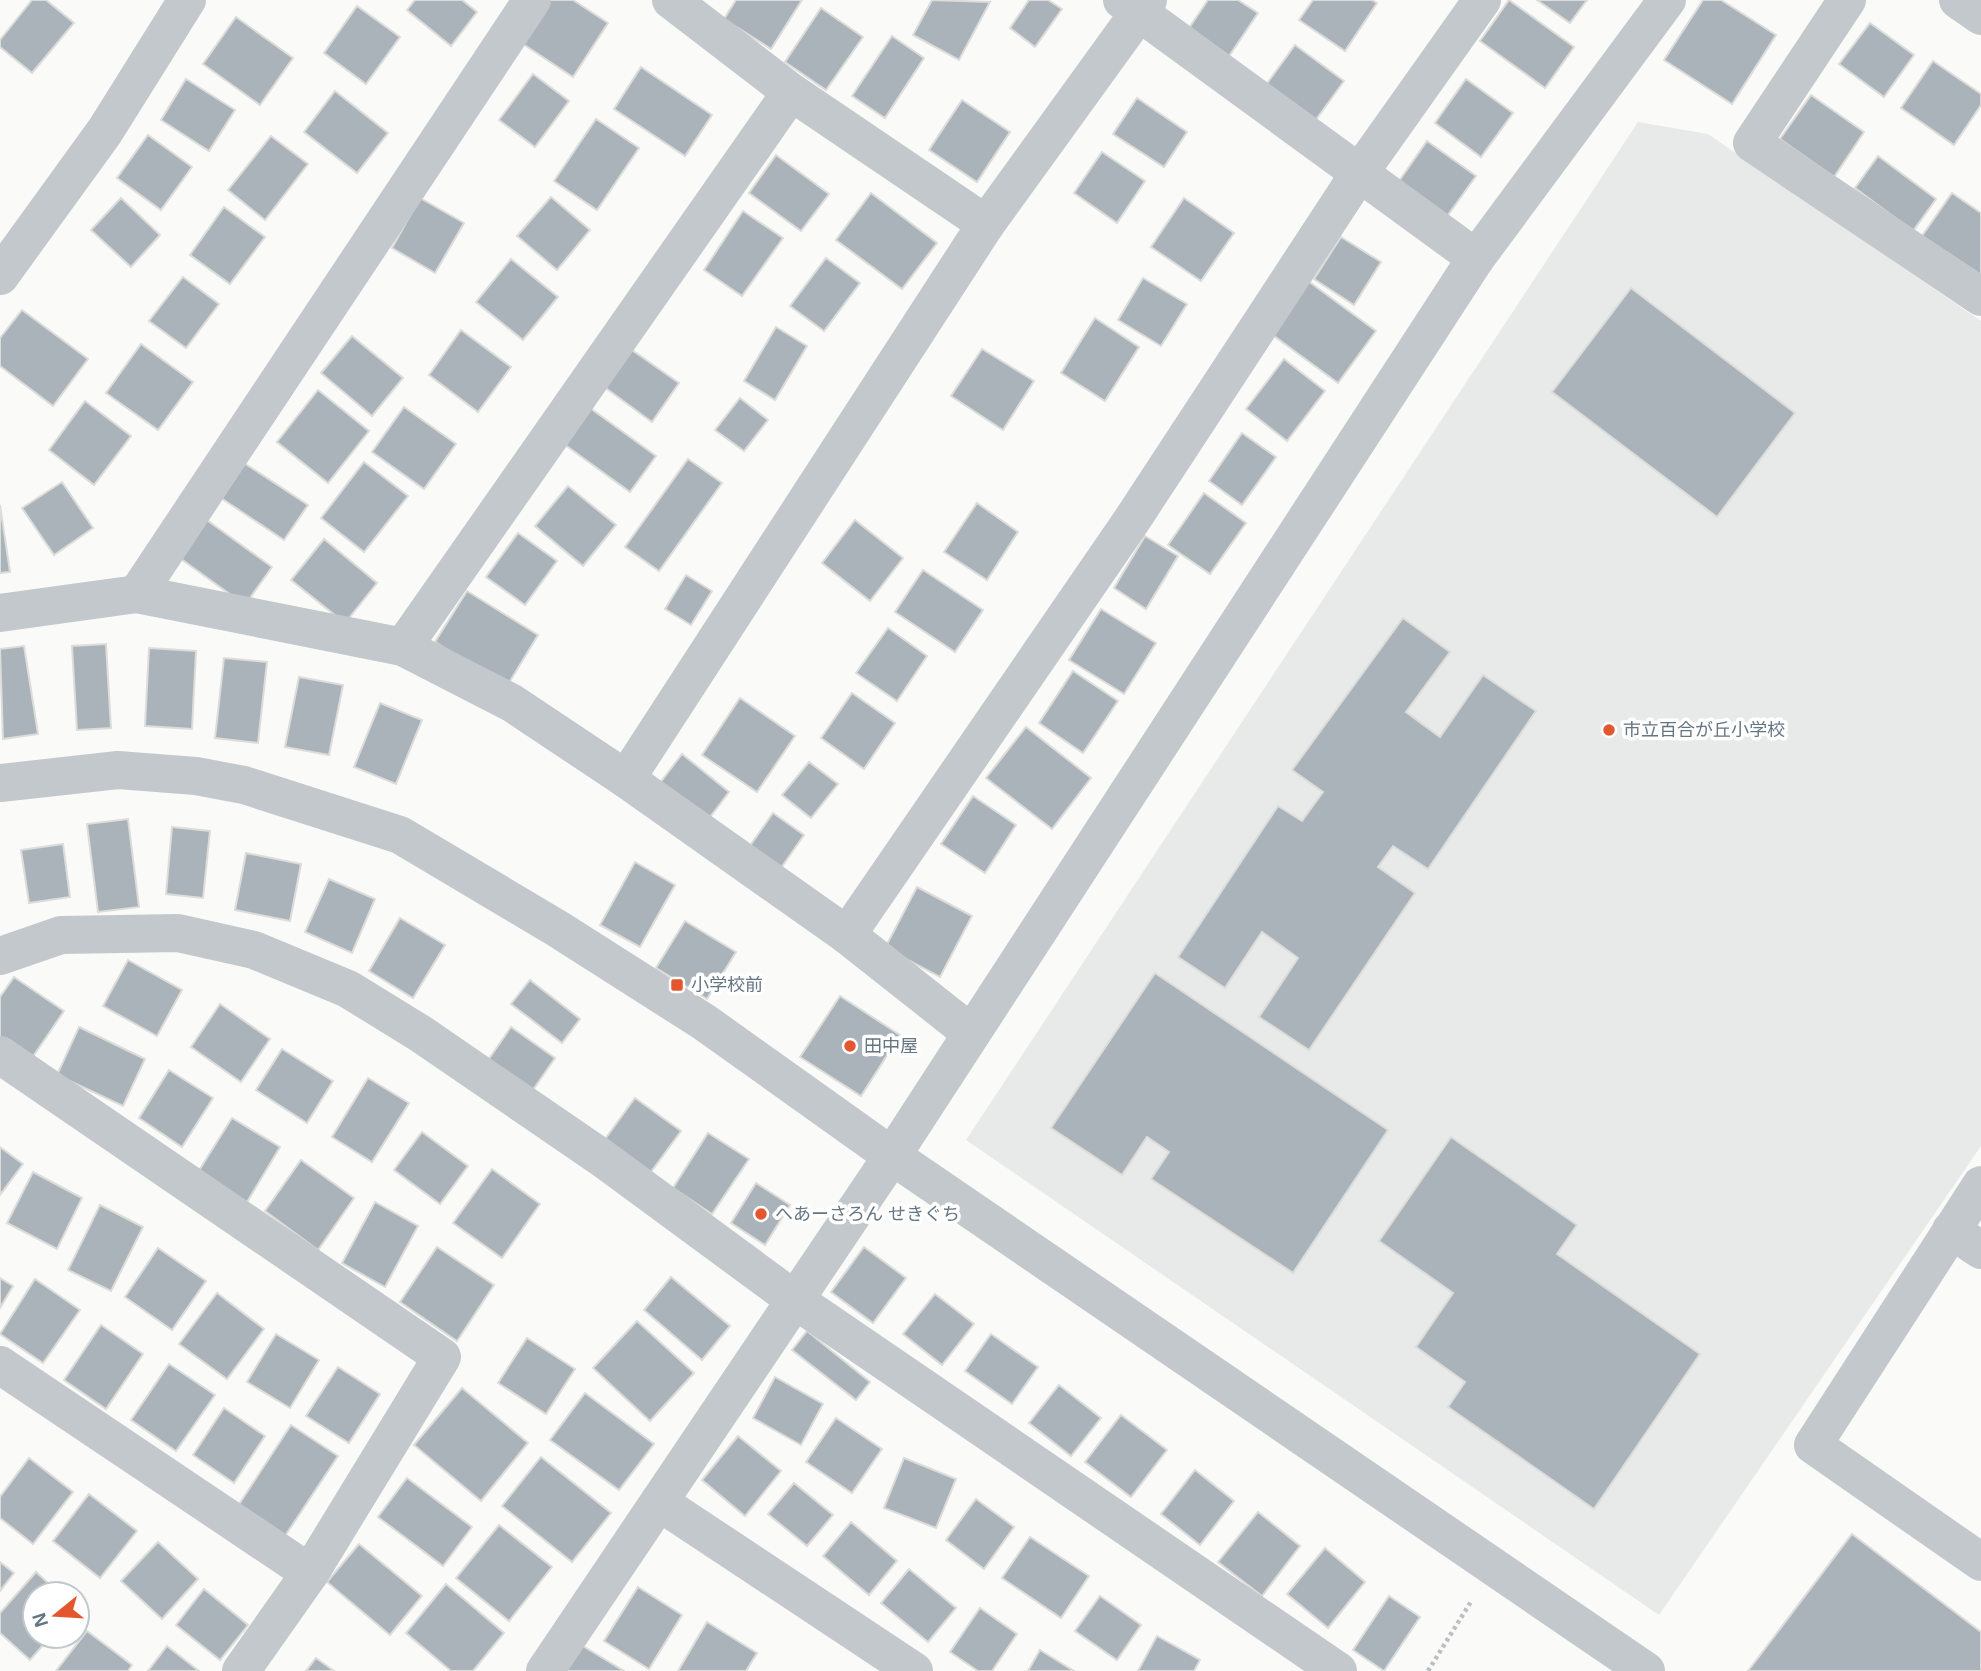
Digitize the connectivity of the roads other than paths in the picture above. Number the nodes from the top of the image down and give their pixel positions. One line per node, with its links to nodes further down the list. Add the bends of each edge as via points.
1 (187, 0): 14 (street, via 105,131)
2 (532, 0): 16 (street)
3 (671, 0): 10 (street)
4 (1482, 0): 11 (street)
5 (1667, 0): 13 (street)
6 (1847, 0): 15 (street, via 1752,143)
7 (1958, 0): 9 (street)
8 (1136, 4): 11 (street); 12 (street)
9 (1981, 16)
10 (791, 92): 12 (street); 18 (street)
11 (1360, 173): 13 (street); 21 (street, via 1132,520)
12 (986, 224): 19 (street)
13 (1476, 258): 23 (street)
14 (0, 276)
15 (1981, 297)
16 (136, 594): 17 (street); 18 (street)
17 (0, 613)
18 (402, 648): 19 (street, via 512,703)
19 (626, 779): 21 (street)
20 (0, 783): 25 (street, via 118,770 196,776 244,785 400,835 704,1022)
21 (847, 935): 23 (street)
22 (0, 956): 28 (street, via 61,934 177,933 254,950 348,989 602,1158)
23 (971, 1034): 25 (street)
24 (0, 1055): 32 (street, via 442,1357)
25 (892, 1156): 28 (street); 37 (street)
26 (1981, 1185): 27 (street)
27 (1966, 1240): 31 (street, via 1814,1445)
28 (795, 1300): 30 (street); 36 (street)
29 (0, 1365): 32 (street)
30 (659, 1502): 34 (street); 35 (street)
31 (1981, 1562)
32 (310, 1573): 33 (street)
33 (241, 1671)
34 (545, 1671)
35 (914, 1671)
36 (1338, 1671)
37 (1646, 1671)

